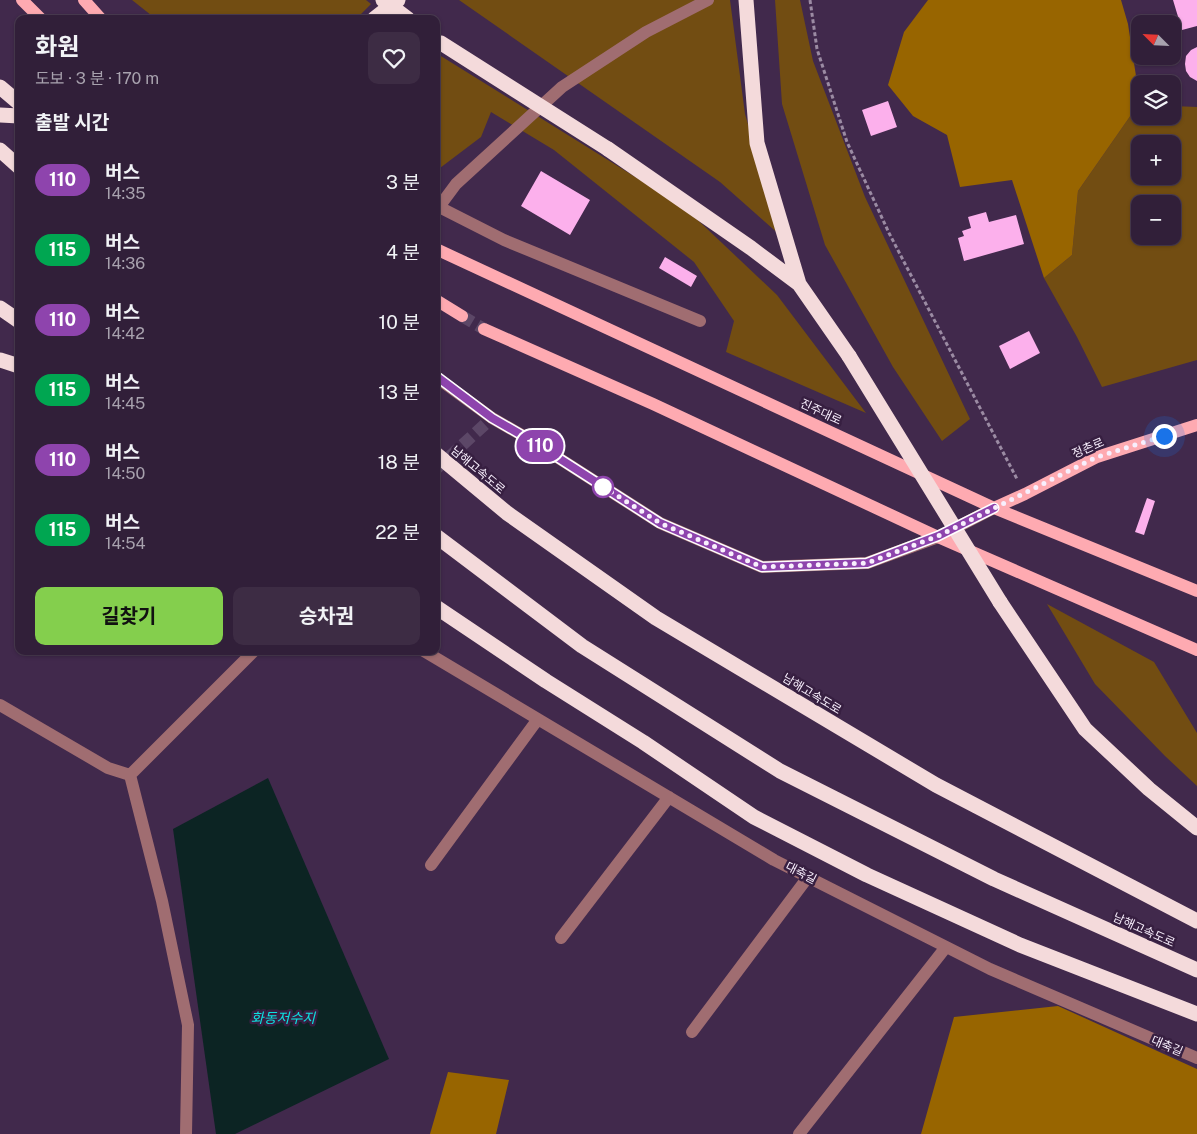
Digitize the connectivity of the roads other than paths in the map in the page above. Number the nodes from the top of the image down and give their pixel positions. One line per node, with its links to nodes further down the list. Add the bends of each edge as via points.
1 (22, 0): 7 (main road)
2 (84, 0): 8 (main road)
3 (383, 0): 10 (highway)
4 (398, 0): 9 (highway, bridge)
5 (708, 0): 18 (street, via 646,32 562,87 456,184)
6 (746, 0): 21 (highway, via 757,143)
7 (37, 15)
8 (97, 15)
9 (379, 15)
10 (403, 15)
11 (440, 43): 21 (highway, bridge, via 608,148)
12 (0, 87): 13 (highway)
13 (15, 100)
14 (0, 116): 15 (highway)
15 (15, 116)
16 (0, 150): 17 (highway)
17 (15, 163)
18 (440, 205)
19 (440, 210): 26 (street)
20 (440, 251): 33 (main road, 진주대로)
21 (799, 284): 45 (highway, bridge, via 849,356 1000,602 1085,728 1149,789)
22 (440, 302): 24 (main road)
23 (0, 308): 25 (highway)
24 (462, 316)
25 (15, 318)
26 (700, 321)
27 (484, 329): 34 (main road)
28 (0, 360): 29 (highway)
29 (15, 365)
30 (440, 379): 34 (street, via 492,418 660,523 762,567 867,563)
31 (1197, 425): 33 (main road, 정촌로, via 1097,457)
32 (440, 457): 48 (highway, 남해고속도로, via 507,513 656,618 936,786)
33 (994, 508): 34 (street); 36 (main road, 진주대로)
34 (938, 536): 38 (main road)
35 (440, 539): 51 (highway, 남해고속도로, via 582,646 780,771 994,880)
36 (1197, 591)
37 (440, 610): 52 (highway, via 754,817 867,875 1020,945)
38 (1197, 650)
39 (250, 655): 43 (street)
40 (431, 655): 42 (street, 대축길)
41 (0, 705): 43 (street, via 108,768)
42 (538, 719): 44 (street, 대축길); 46 (street)
43 (130, 774): 55 (street, via 188,1025)
44 (669, 797): 47 (street, 대축길); 49 (street)
45 (1197, 828)
46 (431, 865)
47 (808, 877): 50 (street, 대축길); 53 (street)
48 (1197, 921)
49 (561, 938)
50 (946, 947): 54 (street, 대축길); 56 (street)
51 (1197, 970)
52 (1197, 1014)
53 (692, 1032)
54 (1197, 1058)
55 (186, 1134)
56 (799, 1134)

